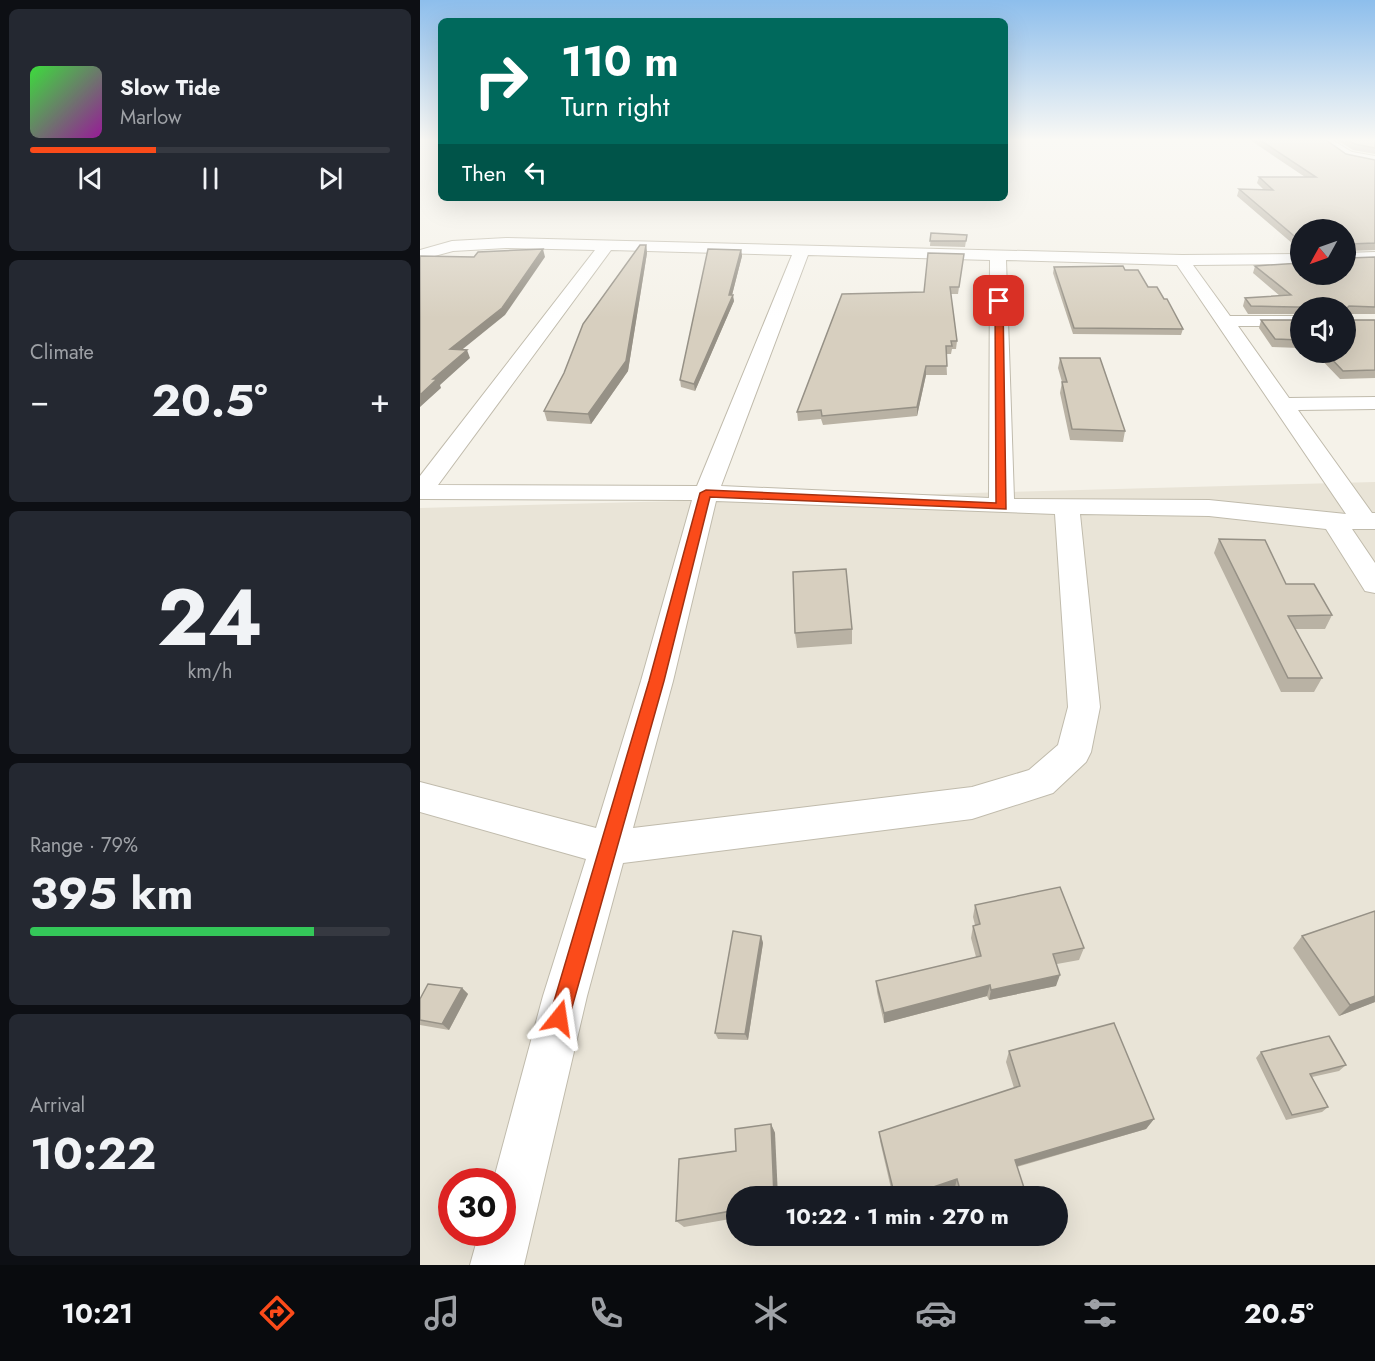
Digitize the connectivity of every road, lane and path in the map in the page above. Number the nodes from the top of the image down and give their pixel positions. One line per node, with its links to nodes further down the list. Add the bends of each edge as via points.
1 (607, 245): 2 (street); 3 (street, via 477,243); 13 (street, via 420,492)
2 (802, 250): 4 (street); 13 (street)
3 (420, 255)
4 (998, 256): 8 (street); 14 (street)
5 (1375, 257): 6 (street)
6 (1356, 258)
7 (1290, 259): 8 (street)
8 (1182, 260): 9 (street)
9 (1224, 321): 10 (street); 12 (street)
10 (1290, 321)
11 (1375, 403): 12 (street)
12 (1282, 404): 16 (street)
13 (706, 493): 14 (street); 20 (street)
14 (1002, 507): 15 (street)
15 (1067, 507): 17 (street, via 1209,508); 20 (street, via 1084,707 1074,752 1040,782 972,803)
16 (1370, 521): 17 (street)
17 (1334, 522): 18 (street)
18 (1375, 584)
19 (420, 797): 20 (street)
20 (608, 848): 21 (street, via 565,996)
21 (496, 1265)

